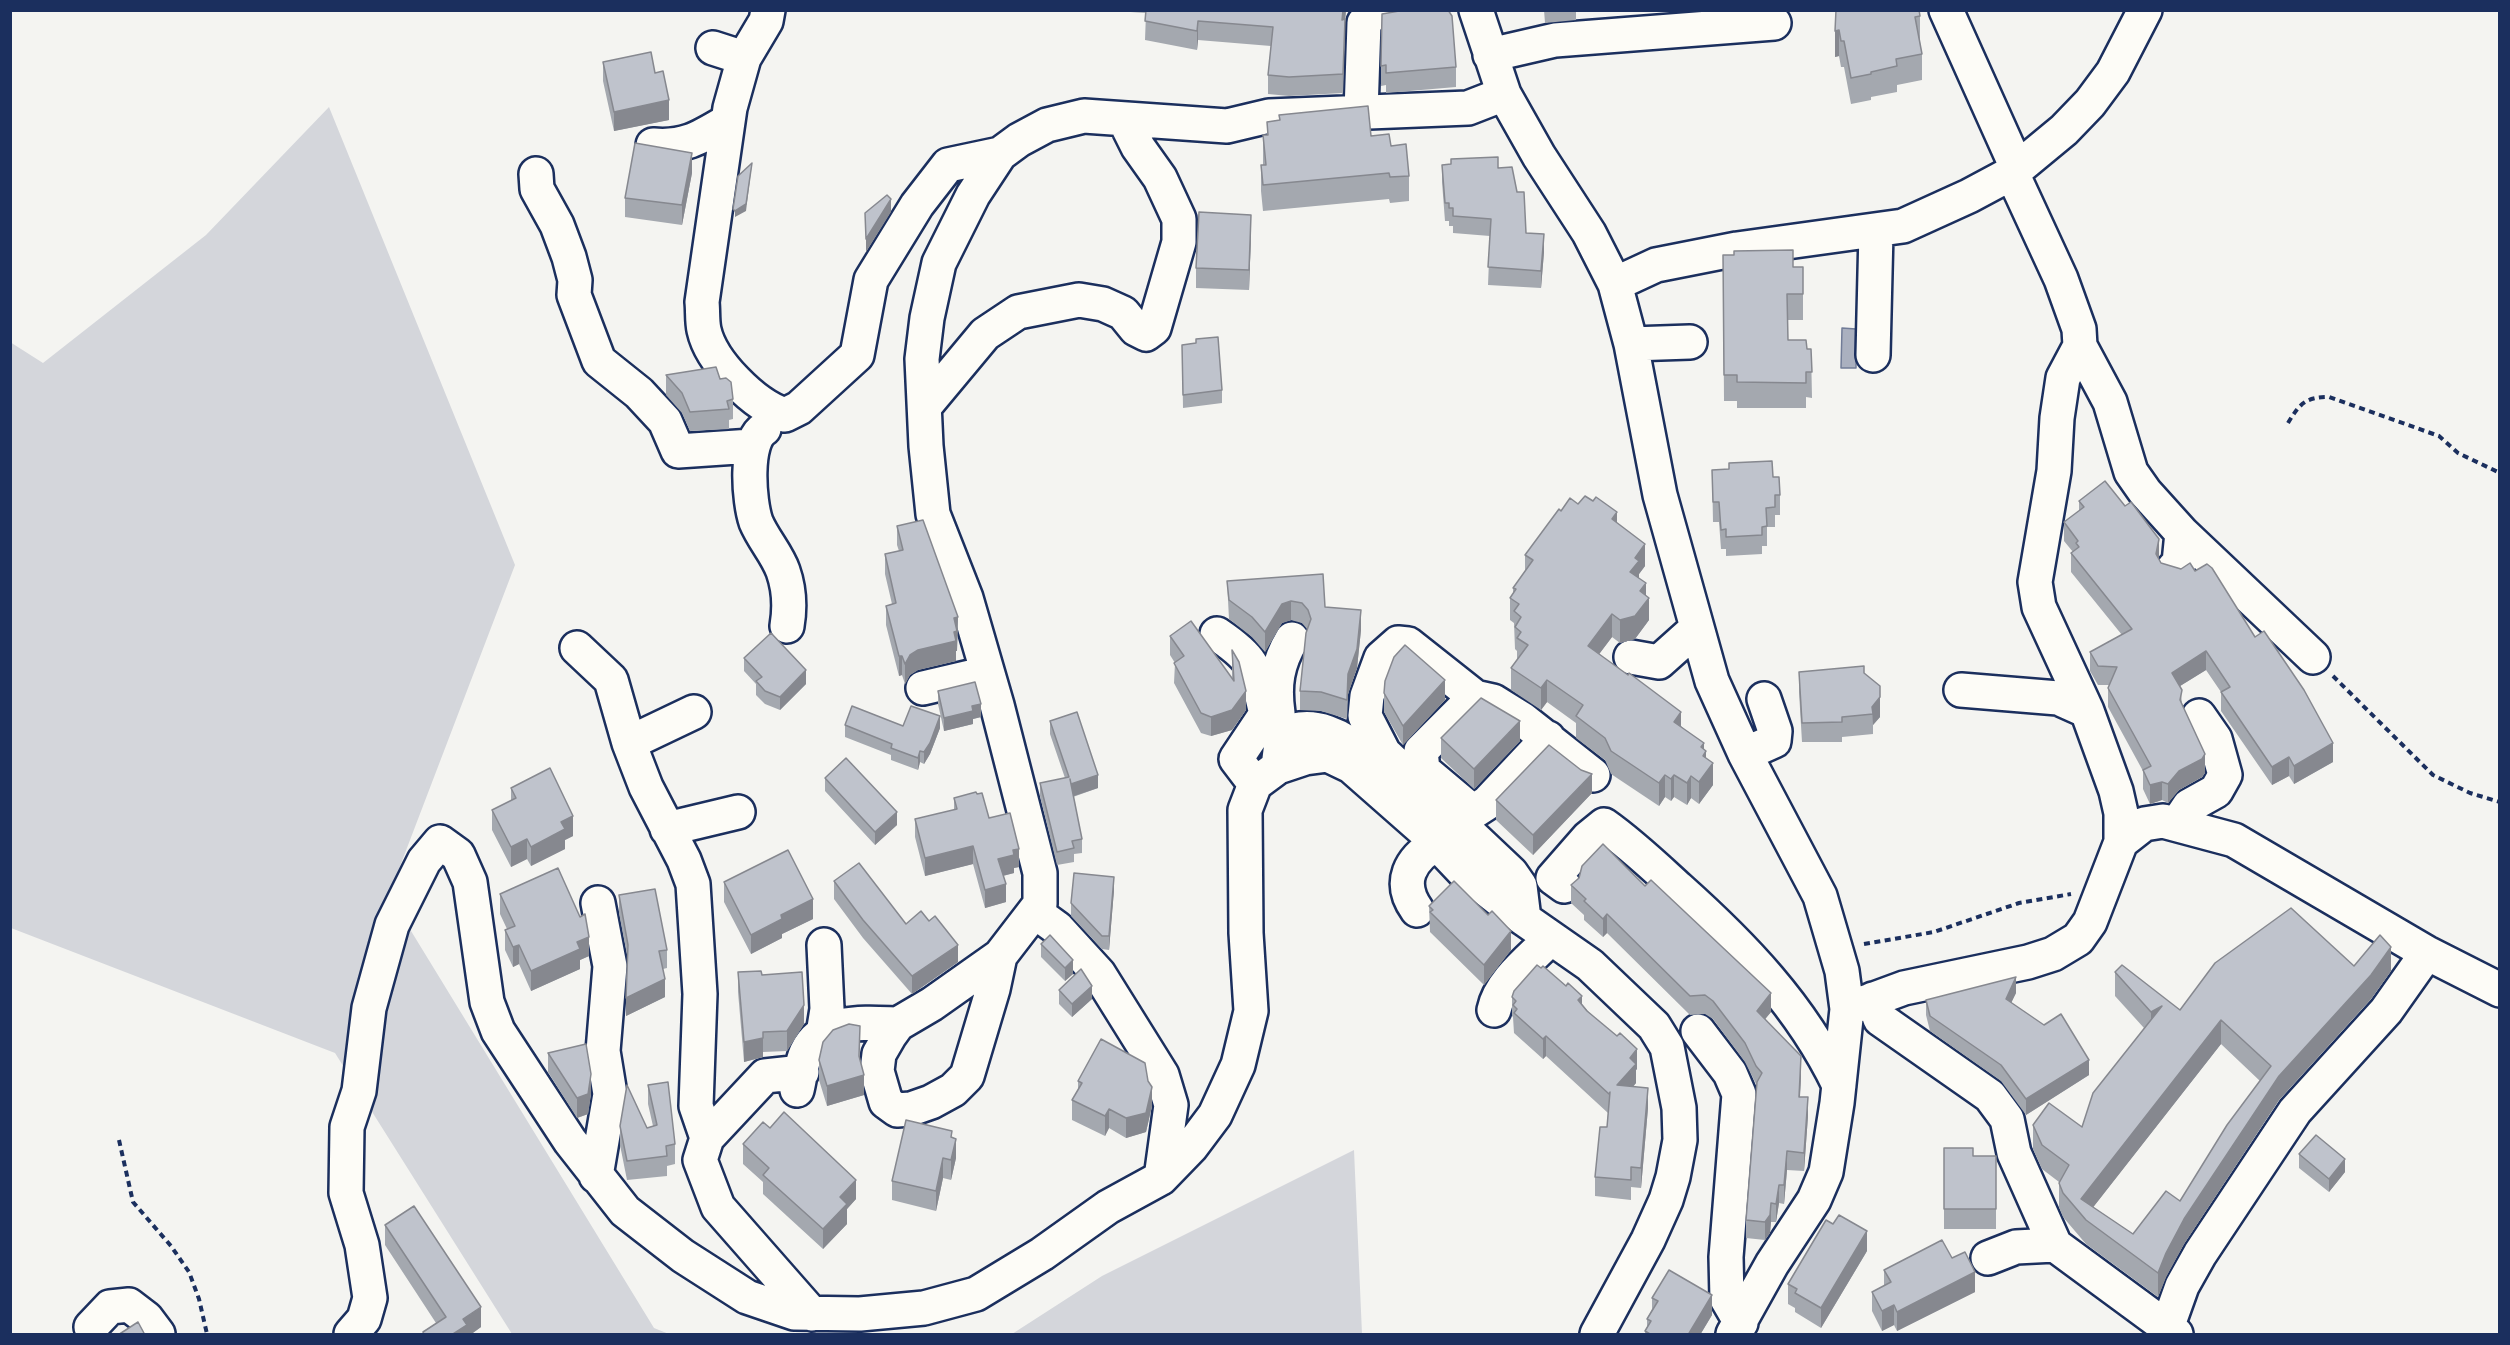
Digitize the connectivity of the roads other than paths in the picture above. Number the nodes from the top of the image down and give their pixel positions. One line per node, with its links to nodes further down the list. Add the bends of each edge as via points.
1 (768, 10): 9 (street, via 766,21)
2 (1376, 10): 11 (street, via 1364,23)
3 (1476, 10): 8 (street)
4 (1946, 10): 16 (street)
5 (2145, 10): 16 (street, via 2113,72 2090,103)
6 (1774, 23): 8 (street, via 1555,40)
7 (713, 48): 9 (street)
8 (1490, 55): 10 (street)
9 (744, 58): 13 (street)
10 (1504, 94): 11 (street, via 1468,108); 19 (street, via 1589,233)
11 (1361, 112): 12 (street, via 1269,116 1227,126)
12 (1124, 119): 15 (street, via 1084,116 1047,126); 24 (street, via 1160,177 1179,219 1179,242 1154,328 1146,334 1136,329 1123,313 1079,300 1018,312 985,334)
13 (728, 122): 14 (street, via 674,147); 25 (street, via 702,302 704,330 713,351 755,400)
14 (653, 145)
15 (1000, 154): 24 (street, via 967,205 939,263 922,359); 25 (street, via 948,165 917,205 871,280 856,355 800,408)
16 (2015, 171): 18 (street, via 1938,211); 22 (street, via 2061,279 2079,328)
17 (536, 174): 26 (street, via 537,189 569,257 574,295 599,362 639,393 665,421 678,452)
18 (1876, 232): 19 (street, via 1844,232 1656,265); 23 (street)
19 (1615, 284): 21 (street)
20 (1690, 342): 21 (street)
21 (1631, 344): 30 (street, via 1660,495)
22 (2080, 346): 27 (street, via 2110,402 2131,472); 41 (street, via 2063,378 2054,471 2035,582 2046,625)
23 (1873, 355)
24 (925, 406): 36 (street, via 933,514 966,598)
25 (785, 415): 26 (street, via 758,432)
26 (752, 446): 29 (street, via 750,483 755,520 783,571 790,609)
27 (2182, 532): 28 (street, via 2179,563); 35 (street)
28 (2174, 568)
29 (787, 626)
30 (1697, 628): 34 (street, via 1659,662); 46 (street, via 1712,681)
31 (1216, 634): 47 (street, via 1252,663 1266,714 1236,759)
32 (1292, 639): 47 (street, via 1275,679)
33 (578, 648): 45 (street, via 612,681)
34 (1631, 657)
35 (2313, 657)
36 (987, 673): 37 (street); 58 (street, via 1040,873 1040,904)
37 (923, 688)
38 (1961, 690): 41 (street, via 2058,698)
39 (1475, 697): 44 (street, via 1493,701); 44 (street, via 1421,752 1423,770 1473,812 1487,803); 59 (street, via 1408,644 1398,643 1381,658 1367,696 1365,716 1384,753 1511,873 1520,886)
40 (1764, 699): 46 (street, via 1775,731 1774,741)
41 (2087, 711): 52 (street, via 2116,791)
42 (694, 712): 45 (street)
43 (2199, 716): 50 (street, via 2215,739 2225,775 2216,791 2189,806)
44 (1548, 738): 48 (street)
45 (629, 743): 51 (street)
46 (1745, 754): 65 (street, via 1820,896 1839,959)
47 (1272, 762): 53 (street, via 1328,755 1351,766); 54 (street, via 1294,728 1328,732 1348,741 1423,817 1465,853); 73 (street, via 1245,810 1251,1011 1238,1065 1215,1115)
48 (1593, 775)
49 (738, 812): 51 (street)
50 (2177, 824): 52 (street, via 2144,824); 62 (street, via 2234,840)
51 (667, 829): 71 (street, via 693,884 700,1016 696,1106)
52 (2121, 842): 65 (street, via 2090,922 2078,939 2053,954 2028,962 1904,988)
53 (1437, 843): 54 (street); 57 (street, via 1412,862 1407,872 1409,900)
54 (1462, 871): 59 (street)
55 (1564, 886): 70 (street, via 1553,878 1604,825 1631,845 1754,959 1811,1033)
56 (598, 903): 72 (street, via 610,966 603,1051 610,1094)
57 (1417, 910)
58 (1035, 912): 63 (street); 73 (street, via 1057,928 1099,974 1162,1075 1171,1105)
59 (1524, 919): 60 (street)
60 (1551, 938): 66 (street, via 1513,977 1496,999); 82 (street, via 1590,965 1654,1026 1667,1047 1679,1108 1680,1140 1666,1200)
61 (824, 945): 69 (street, via 827,1009)
62 (2427, 953): 64 (street); 79 (street, via 2386,1011 2295,1111 2200,1254 2182,1286)
63 (1000, 956): 67 (street); 67 (street, via 967,1076 953,1090 911,1109 897,1110 886,1102 877,1071 879,1054)
64 (2499, 990)
65 (1860, 1004): 70 (street); 74 (street, via 1990,1096 2007,1119 2014,1153)
66 (1494, 1010)
67 (898, 1024): 69 (street, via 846,1024)
68 (1698, 1031): 78 (street, via 1730,1072 1739,1094 1726,1257 1727,1299)
69 (822, 1034): 71 (street, via 806,1053 799,1081 765,1076)
70 (1839, 1085): 78 (street, via 1822,1181)
71 (707, 1138): 76 (street, via 700,1160 718,1208)
72 (596, 1176): 76 (street, via 625,1211 692,1262 747,1297 794,1313); 81 (street, via 498,1031 487,1002 470,882 458,855 440,842 424,861 392,926 369,1008 359,1091 347,1127 346,1193 362,1245 370,1298 364,1319)
73 (1161, 1178): 76 (street, via 1108,1207 976,1294 924,1308)
74 (2055, 1245): 75 (street, via 2016,1247); 79 (street)
75 (1988, 1258)
76 (812, 1314)
77 (91, 1327): 80 (street, via 110,1307 129,1305 146,1318)
78 (1737, 1329)
79 (2171, 1331)
80 (158, 1335)
81 (351, 1335)
82 (1597, 1335)

